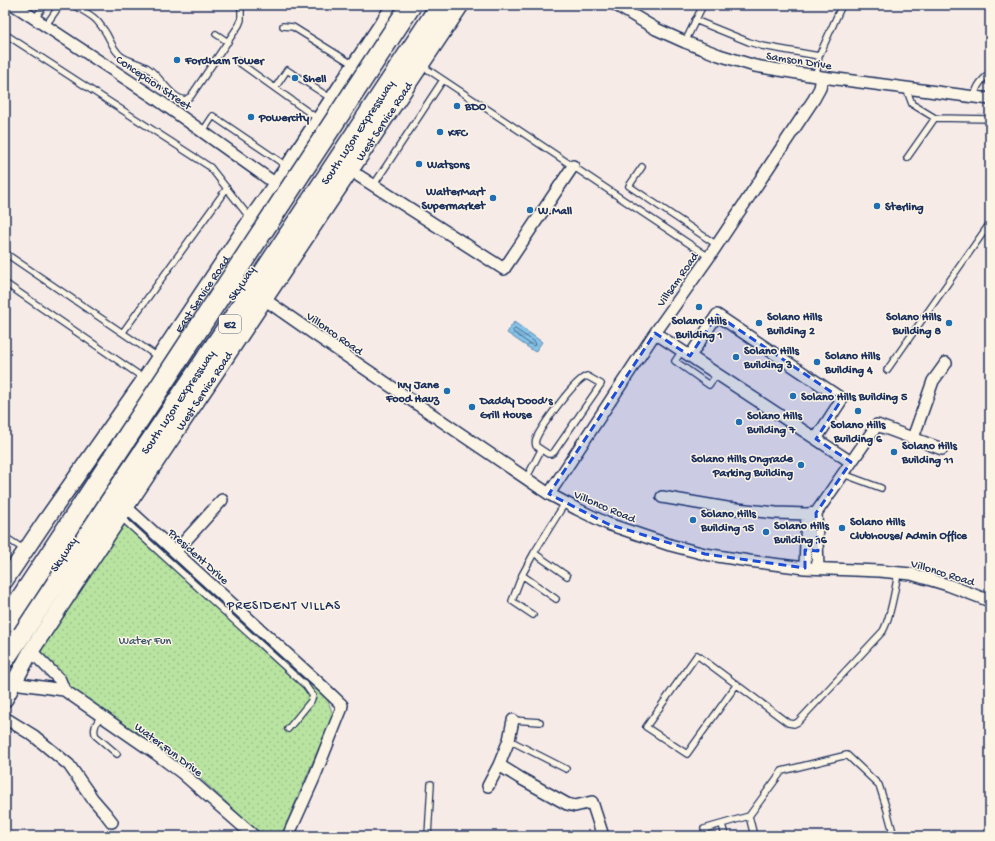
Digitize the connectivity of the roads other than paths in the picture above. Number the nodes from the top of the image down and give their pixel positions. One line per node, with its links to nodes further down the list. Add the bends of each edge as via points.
1 (14, 5): 15 (street, Concepcion Street)
2 (44, 5): 15 (lane)
3 (73, 5): 21 (lane, via 94,19 120,55 146,67 180,99 185,100 191,96)
4 (241, 5): 21 (lane, via 241,20)
5 (395, 5): 25 (main road)
6 (408, 5): 37 (highway, E2)
7 (411, 5): 93 (highway, Skyway / E2, bridge)
8 (426, 5): 94 (highway, Skyway / E2, via 179,376)
9 (441, 5): 94 (highway, South Luzon Expressway / E2)
10 (461, 5): 26 (main road, West Service Road)
11 (616, 5): 22 (street, Samson Drive, via 656,29)
12 (703, 5): 16 (lane)
13 (842, 5): 23 (lane)
14 (58, 6): 17 (lane)
15 (35, 18): 17 (street, Concepcion Street)
16 (696, 20): 22 (lane); 23 (lane, via 762,46)
17 (46, 26): 38 (street, Concepcion Street)
18 (283, 26): 25 (lane, via 293,27)
19 (5, 34): 45 (lane, via 210,167)
20 (216, 34): 21 (lane)
21 (228, 42)
22 (685, 42): 28 (street, Samson Drive, via 755,66)
23 (819, 56): 28 (lane)
24 (237, 62): 30 (lane)
25 (355, 65): 33 (main road)
26 (421, 65): 29 (lane); 43 (main road, West Service Road)
27 (990, 73): 32 (lane, via 980,82)
28 (819, 77): 31 (street, Samson Drive); 48 (street, Villsam Road, via 820,88 814,99)
29 (443, 80): 41 (lane); 43 (lane, via 375,183)
30 (275, 88): 33 (lane, via 287,70); 37 (lane)
31 (906, 88): 32 (street, Samson Drive); 35 (lane, via 912,104)
32 (974, 97): 34 (street, Samson Drive)
33 (332, 99): 37 (main road)
34 (990, 99)
35 (935, 118): 36 (lane); 39 (lane)
36 (990, 119)
37 (323, 124): 40 (highway, E2)
38 (203, 131): 40 (lane, via 213,116); 44 (street, Concepcion Street)
39 (907, 158)
40 (297, 163): 44 (main road, East Service Road); 91 (highway, E2, via 218,293)
41 (572, 166): 43 (street, via 504,269); 50 (lane)
42 (642, 167): 48 (lane, via 629,186)
43 (354, 174): 52 (main road, West Service Road)
44 (276, 184): 46 (main road, East Service Road)
45 (227, 188): 46 (lane); 53 (lane)
46 (252, 220): 56 (main road, East Service Road)
47 (990, 223): 58 (lane)
48 (717, 245): 50 (street, Villsam Road)
49 (5, 252): 53 (lane)
50 (709, 257): 54 (street, Villsam Road)
51 (5, 283): 60 (lane)
52 (264, 299): 67 (street, Villonco Road); 73 (main road, West Service Road)
53 (123, 332): 56 (lane)
54 (655, 333): 55 (street); 69 (street, Villsam Road)
55 (686, 354): 59 (street); 59 (lane, via 675,361 709,385); 62 (street, via 718,315 842,399)
56 (159, 357): 60 (main road, East Service Road)
57 (946, 362): 61 (street, via 933,381)
58 (887, 370)
59 (717, 374): 62 (street)
60 (145, 379): 77 (main road, East Service Road)
61 (912, 438): 63 (street); 65 (street, via 877,425)
62 (816, 439): 65 (street)
63 (942, 449)
64 (541, 450): 64 (lane, via 548,454 556,450 601,384 587,376 577,382 538,435 535,442); 67 (lane)
65 (850, 462): 66 (street)
66 (843, 474): 68 (lane); 74 (street)
67 (526, 479): 69 (street, Villonco Road)
68 (880, 488)
69 (549, 494): 72 (street, Villonco Road)
70 (662, 497): 74 (street, via 727,508)
71 (222, 500): 80 (street)
72 (565, 503): 79 (lane); 81 (street, Villonco Road, via 608,524 670,546 705,554)
73 (123, 511): 80 (street, President Drive); 94 (main road, West Service Road)
74 (812, 514): 76 (street); 78 (street)
75 (5, 537): 77 (lane)
76 (805, 550): 78 (street); 81 (street)
77 (26, 551): 88 (main road, East Service Road)
78 (818, 551): 82 (street)
79 (534, 553): 85 (lane); 86 (lane)
80 (172, 556): 83 (street, President Drive); 87 (lane)
81 (805, 568): 82 (street, Villonco Road)
82 (818, 568): 84 (street, Villonco Road)
83 (195, 569): 87 (lane); 115 (street, President Drive, via 342,706)
84 (898, 573): 90 (street, Villonco Road, via 911,574 948,585); 97 (lane, via 886,625 882,631 798,722 788,723)
85 (522, 575): 89 (lane); 92 (lane, via 512,601)
86 (566, 576)
87 (187, 578): 104 (lane, via 306,686 313,696)
88 (5, 580)
89 (556, 599)
90 (990, 601)
91 (5, 609)
92 (533, 615)
93 (5, 623)
94 (17, 645): 95 (highway, South Luzon Expressway / E2); 96 (main road, West Service Road); 98 (street, Water Fun Drive, via 60,680)
95 (5, 659)
96 (13, 683): 98 (street, Water Fun Drive); 99 (main road, West Service Road)
97 (737, 684): 97 (lane, via 697,655 646,726 687,754)
98 (64, 690): 100 (street, Water Fun Drive)
99 (5, 699)
100 (101, 716): 106 (lane, via 94,733); 114 (street, Water Fun Drive, via 182,773)
101 (5, 718): 112 (street, via 34,736 69,765)
102 (513, 720): 103 (lane); 105 (street)
103 (540, 722)
104 (288, 729)
105 (509, 740): 107 (street); 108 (lane)
106 (117, 754)
107 (499, 765): 110 (street); 117 (street, via 567,804 575,806 592,802)
108 (566, 769)
109 (431, 784): 116 (lane)
110 (488, 786)
111 (749, 816): 113 (lane); 120 (lane); 121 (lane, via 782,771 846,755 879,786)
112 (112, 822)
113 (722, 824): 118 (lane, via 704,829); 119 (lane)
114 (254, 836)
115 (288, 836)
116 (428, 836)
117 (603, 836)
118 (706, 836)
119 (725, 836)
120 (754, 836)
121 (894, 836)

